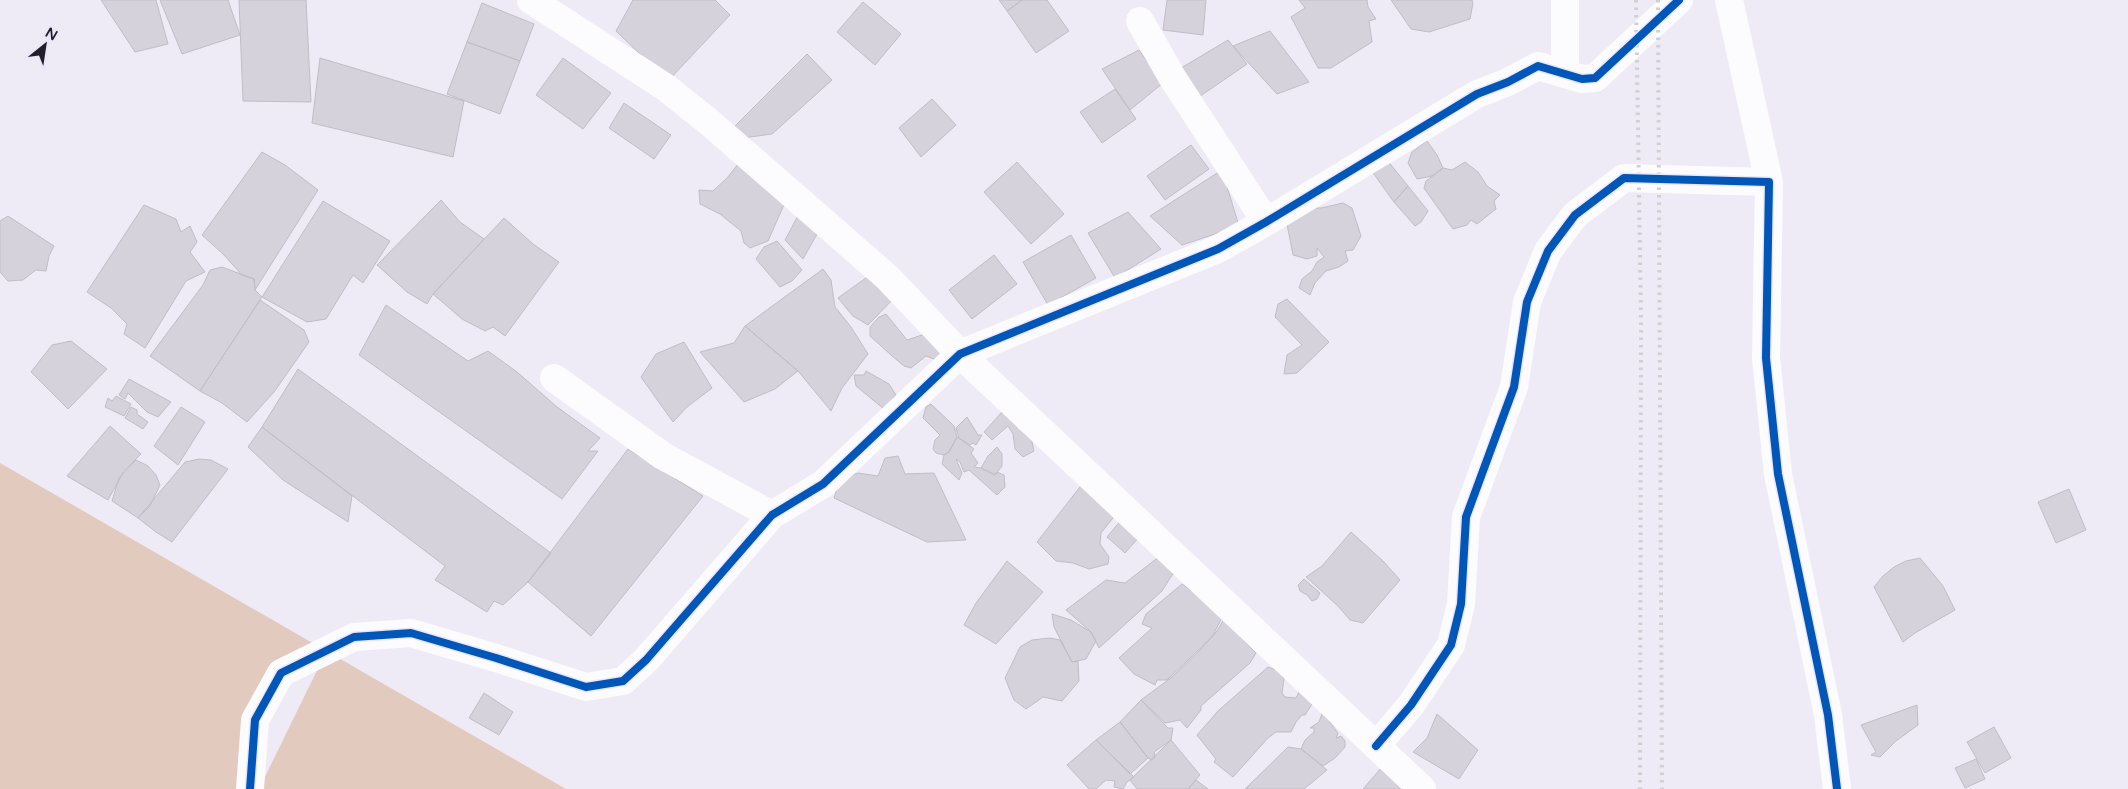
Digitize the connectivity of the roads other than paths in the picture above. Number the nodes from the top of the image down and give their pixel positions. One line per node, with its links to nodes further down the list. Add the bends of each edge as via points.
1 (531, 0): 9 (street, via 665,86 709,122 888,278)
2 (1565, 0): 6 (street)
3 (1679, 0): 6 (street, via 1594,78 1582,79)
4 (1729, 0): 7 (street)
5 (1140, 21): 8 (street, via 1172,77)
6 (1565, 74): 8 (street, via 1538,66 1477,94)
7 (1769, 182): 12 (street, via 1624,178 1575,215 1548,251 1527,302 1514,387 1466,517 1461,604 1451,645 1411,705); 15 (street, via 1766,358 1777,464 1828,715)
8 (1266, 222): 9 (street, via 1218,248)
9 (960, 354): 11 (street, via 823,484); 12 (street)
10 (554, 378): 11 (street, via 663,456)
11 (772, 515): 13 (street, via 646,660 623,681 586,687 411,633 354,637 282,673 255,720)
12 (1376, 746): 14 (street)
13 (250, 789)
14 (1422, 789)
15 (1837, 789)

